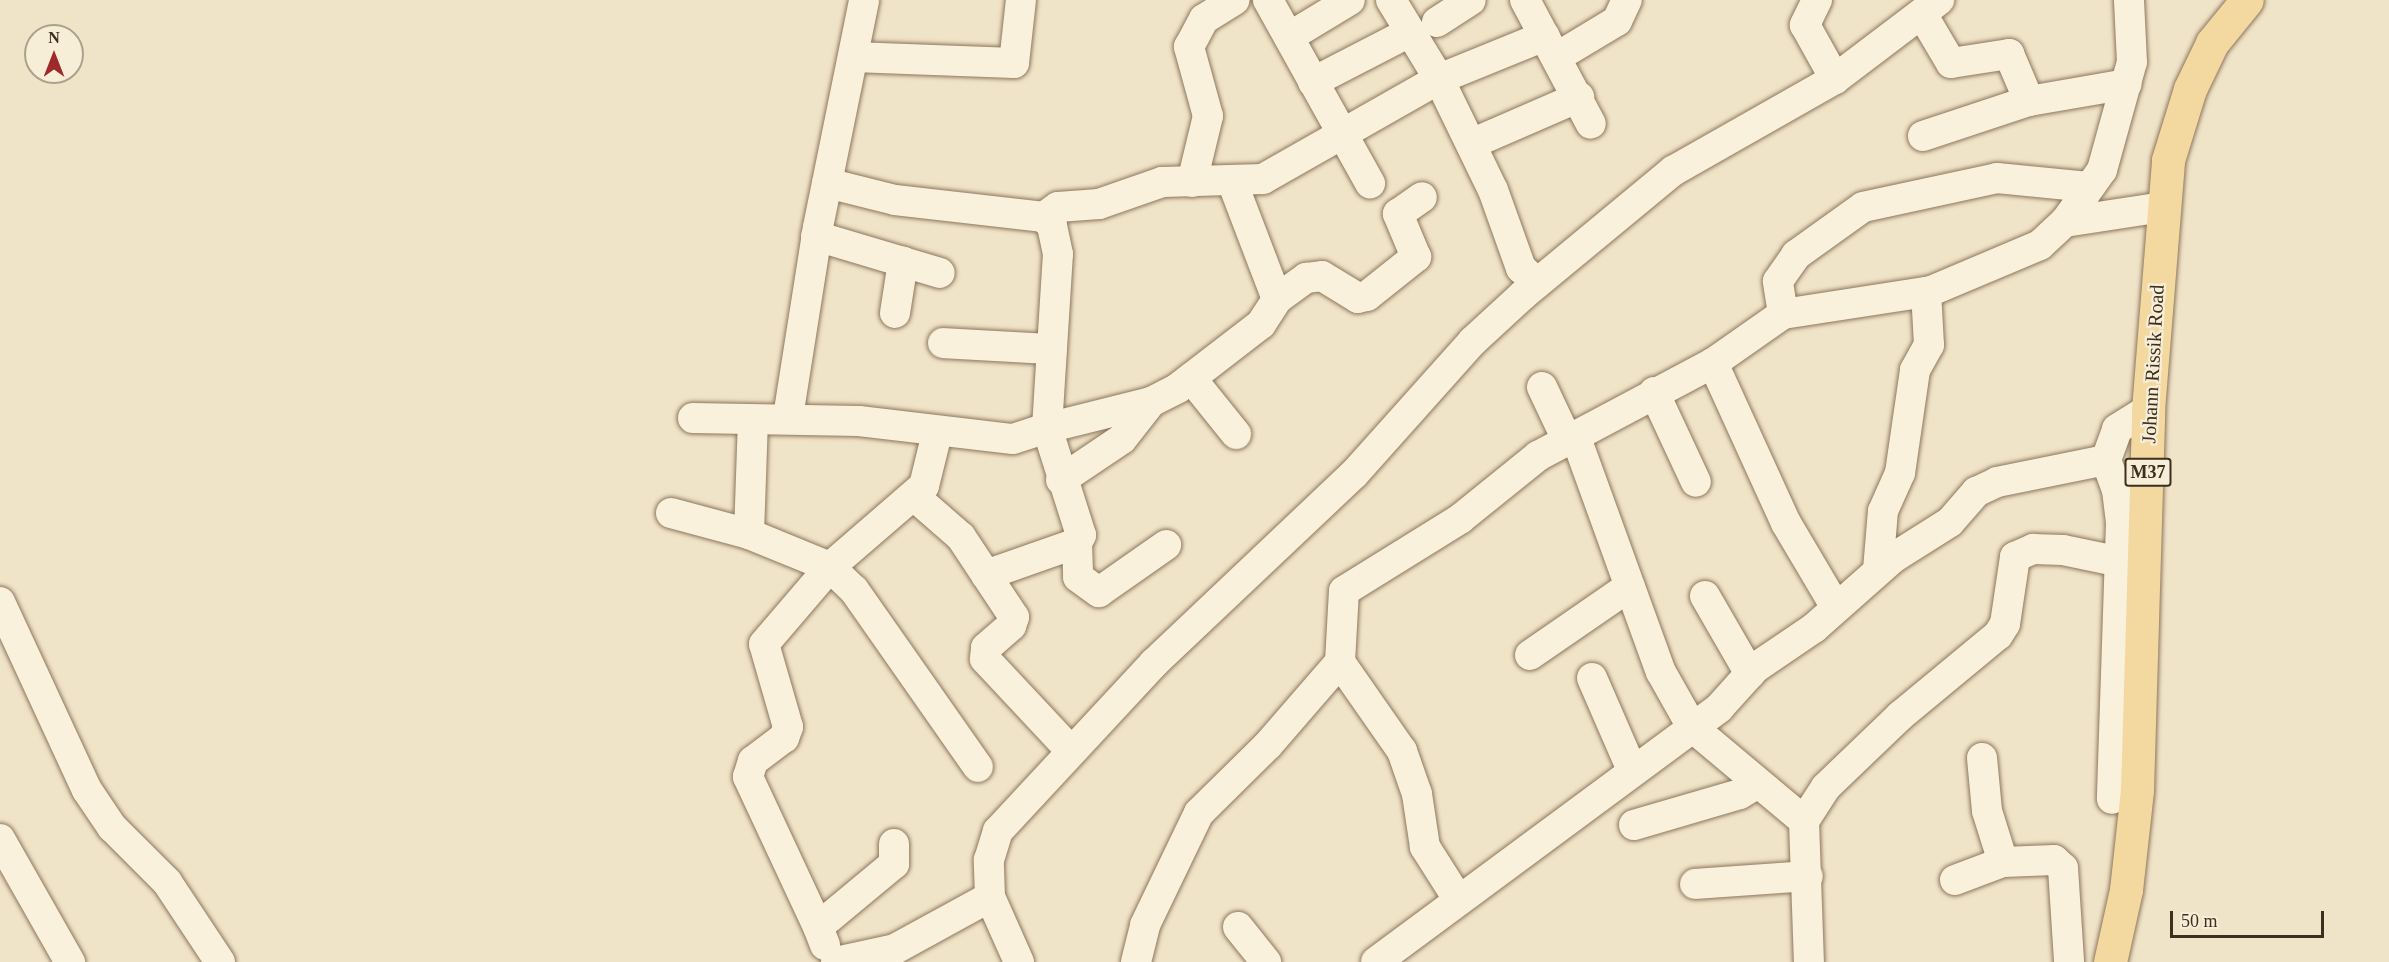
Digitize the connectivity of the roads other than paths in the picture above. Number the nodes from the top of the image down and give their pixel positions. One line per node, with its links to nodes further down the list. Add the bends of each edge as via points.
1 (864, 0): 17 (street)
2 (1021, 0): 17 (street, via 1014,63)
3 (1235, 0): 26 (street, via 1204,19 1189,47 1208,116)
4 (1268, 0): 15 (street)
5 (1350, 0): 15 (street)
6 (1391, 0): 14 (street)
7 (1471, 0): 14 (street)
8 (1525, 0): 16 (street)
9 (1627, 0): 16 (street, via 1617,21)
10 (1817, 0): 18 (street, via 1805,25)
11 (2129, 0): 21 (street, via 2132,62)
12 (2244, 3): 32 (main road, Johann Rissik Road / M37, via 2212,43 2190,89 2168,160)
13 (1930, 5): 18 (street); 22 (street, via 1951,63 2009,54)
14 (1424, 27): 19 (street); 20 (street)
15 (1288, 37): 20 (street)
16 (1551, 47): 19 (street); 25 (street, via 1585,110)
17 (853, 57): 27 (street)
18 (1835, 78): 38 (street, via 1673,171)
19 (1439, 79): 23 (street); 25 (street)
20 (1313, 82): 23 (street)
21 (2127, 84): 22 (street); 30 (street, via 2102,170)
22 (2029, 101): 24 (street)
23 (1341, 136): 28 (street); 29 (street, via 1263,179)
24 (1923, 136)
25 (1471, 144): 38 (street, via 1511,233 1521,268)
26 (1192, 182): 29 (street); 33 (street, via 1162,182 1099,204 1058,207)
27 (827, 183): 33 (street, via 895,200); 35 (street)
28 (1370, 183)
29 (1233, 184): 40 (street)
30 (2090, 188): 34 (street); 42 (street, via 1997,178 1863,207 1796,255 1778,281)
31 (1422, 197): 40 (street, via 1398,214 1416,257 1367,296 1358,298 1317,276)
32 (2163, 207): 34 (street); 50 (main road, Johann Rissik Road / M37)
33 (1044, 217): 44 (street, via 1057,235)
34 (2065, 222): 39 (street, via 2040,244)
35 (816, 236): 36 (street); 51 (street)
36 (903, 262): 37 (street); 41 (street)
37 (940, 273)
38 (1537, 283): 79 (street, via 1473,341 1354,474 1154,663)
39 (1926, 292): 42 (street, via 1823,304); 68 (street, via 1929,345 1915,370 1900,473 1883,511)
40 (1277, 298): 46 (street, via 1261,324)
41 (895, 313)
42 (1783, 314): 45 (street)
43 (943, 343): 44 (street)
44 (1052, 349): 54 (street)
45 (1713, 363): 48 (street); 73 (street, via 1786,523)
46 (1191, 378): 49 (street); 56 (street)
47 (1542, 387): 57 (street)
48 (1654, 392): 57 (street); 60 (street)
49 (1151, 402): 54 (street); 59 (street, via 1122,439)
50 (2148, 410): 58 (street, via 2117,429); 107 (main road, Johann Rissik Road / M37, via 2137,790 2126,890)
51 (788, 417): 53 (street); 55 (street)
52 (693, 418): 53 (street)
53 (753, 420): 63 (street)
54 (1047, 428): 55 (street, via 1013,439); 59 (street)
55 (937, 433): 61 (street, via 924,486)
56 (1236, 434)
57 (1571, 438): 70 (street); 75 (street, via 1538,456 1461,519 1354,581 1341,602)
58 (2106, 460): 66 (street, via 2117,490); 68 (street, via 1984,487 1950,522)
59 (1061, 480): 64 (street, via 1081,535)
60 (1696, 482)
61 (914, 496): 67 (street); 69 (street, via 961,537)
62 (671, 513): 63 (street)
63 (749, 534): 67 (street)
64 (1077, 543): 65 (street, via 1078,577 1099,592); 69 (street)
65 (1166, 545)
66 (2121, 562): 84 (street); 85 (street, via 2063,550 2033,549 2015,557 2005,624 1998,635 1900,716 1826,787)
67 (830, 567): 81 (street, via 854,590); 95 (street, via 764,644 788,727 784,738 753,761 748,777)
68 (1878, 570): 73 (street)
69 (986, 574): 79 (street, via 1014,617 1011,626 986,648 985,659)
70 (1630, 586): 74 (street); 78 (street, via 1661,672)
71 (1705, 596): 76 (street)
72 (0, 602): 98 (street, via 87,790 112,827 167,882)
73 (1835, 606): 76 (street, via 1814,628)
74 (1530, 655)
75 (1340, 662): 94 (street, via 1402,751 1417,794 1425,847); 102 (street, via 1269,745 1199,813 1145,925)
76 (1750, 674): 78 (street, via 1719,708)
77 (1592, 678): 82 (street)
78 (1692, 727): 82 (street); 83 (street)
79 (1071, 752): 93 (street, via 998,831 989,860)
80 (1982, 758): 89 (street, via 1987,811)
81 (978, 767)
82 (1632, 770): 94 (street)
83 (1758, 783): 85 (street); 86 (street, via 1740,794)
84 (2112, 799)
85 (1804, 821): 90 (street)
86 (1634, 825)
87 (0, 839): 97 (street)
88 (894, 844): 95 (street, via 894,864)
89 (2003, 862): 91 (street); 106 (street, via 2054,860 2063,868)
90 (1808, 876): 92 (street); 105 (street)
91 (1955, 880)
92 (1695, 884)
93 (990, 897): 100 (street, via 895,949); 101 (street)
94 (1458, 899): 104 (street)
95 (818, 927): 99 (street)
96 (1238, 927): 103 (street)
97 (70, 962)
98 (220, 962)
99 (831, 962)
100 (836, 962)
101 (1019, 962)
102 (1136, 962)
103 (1266, 962)
104 (1376, 962)
105 (1809, 962)
106 (2069, 962)
107 (2110, 962)

